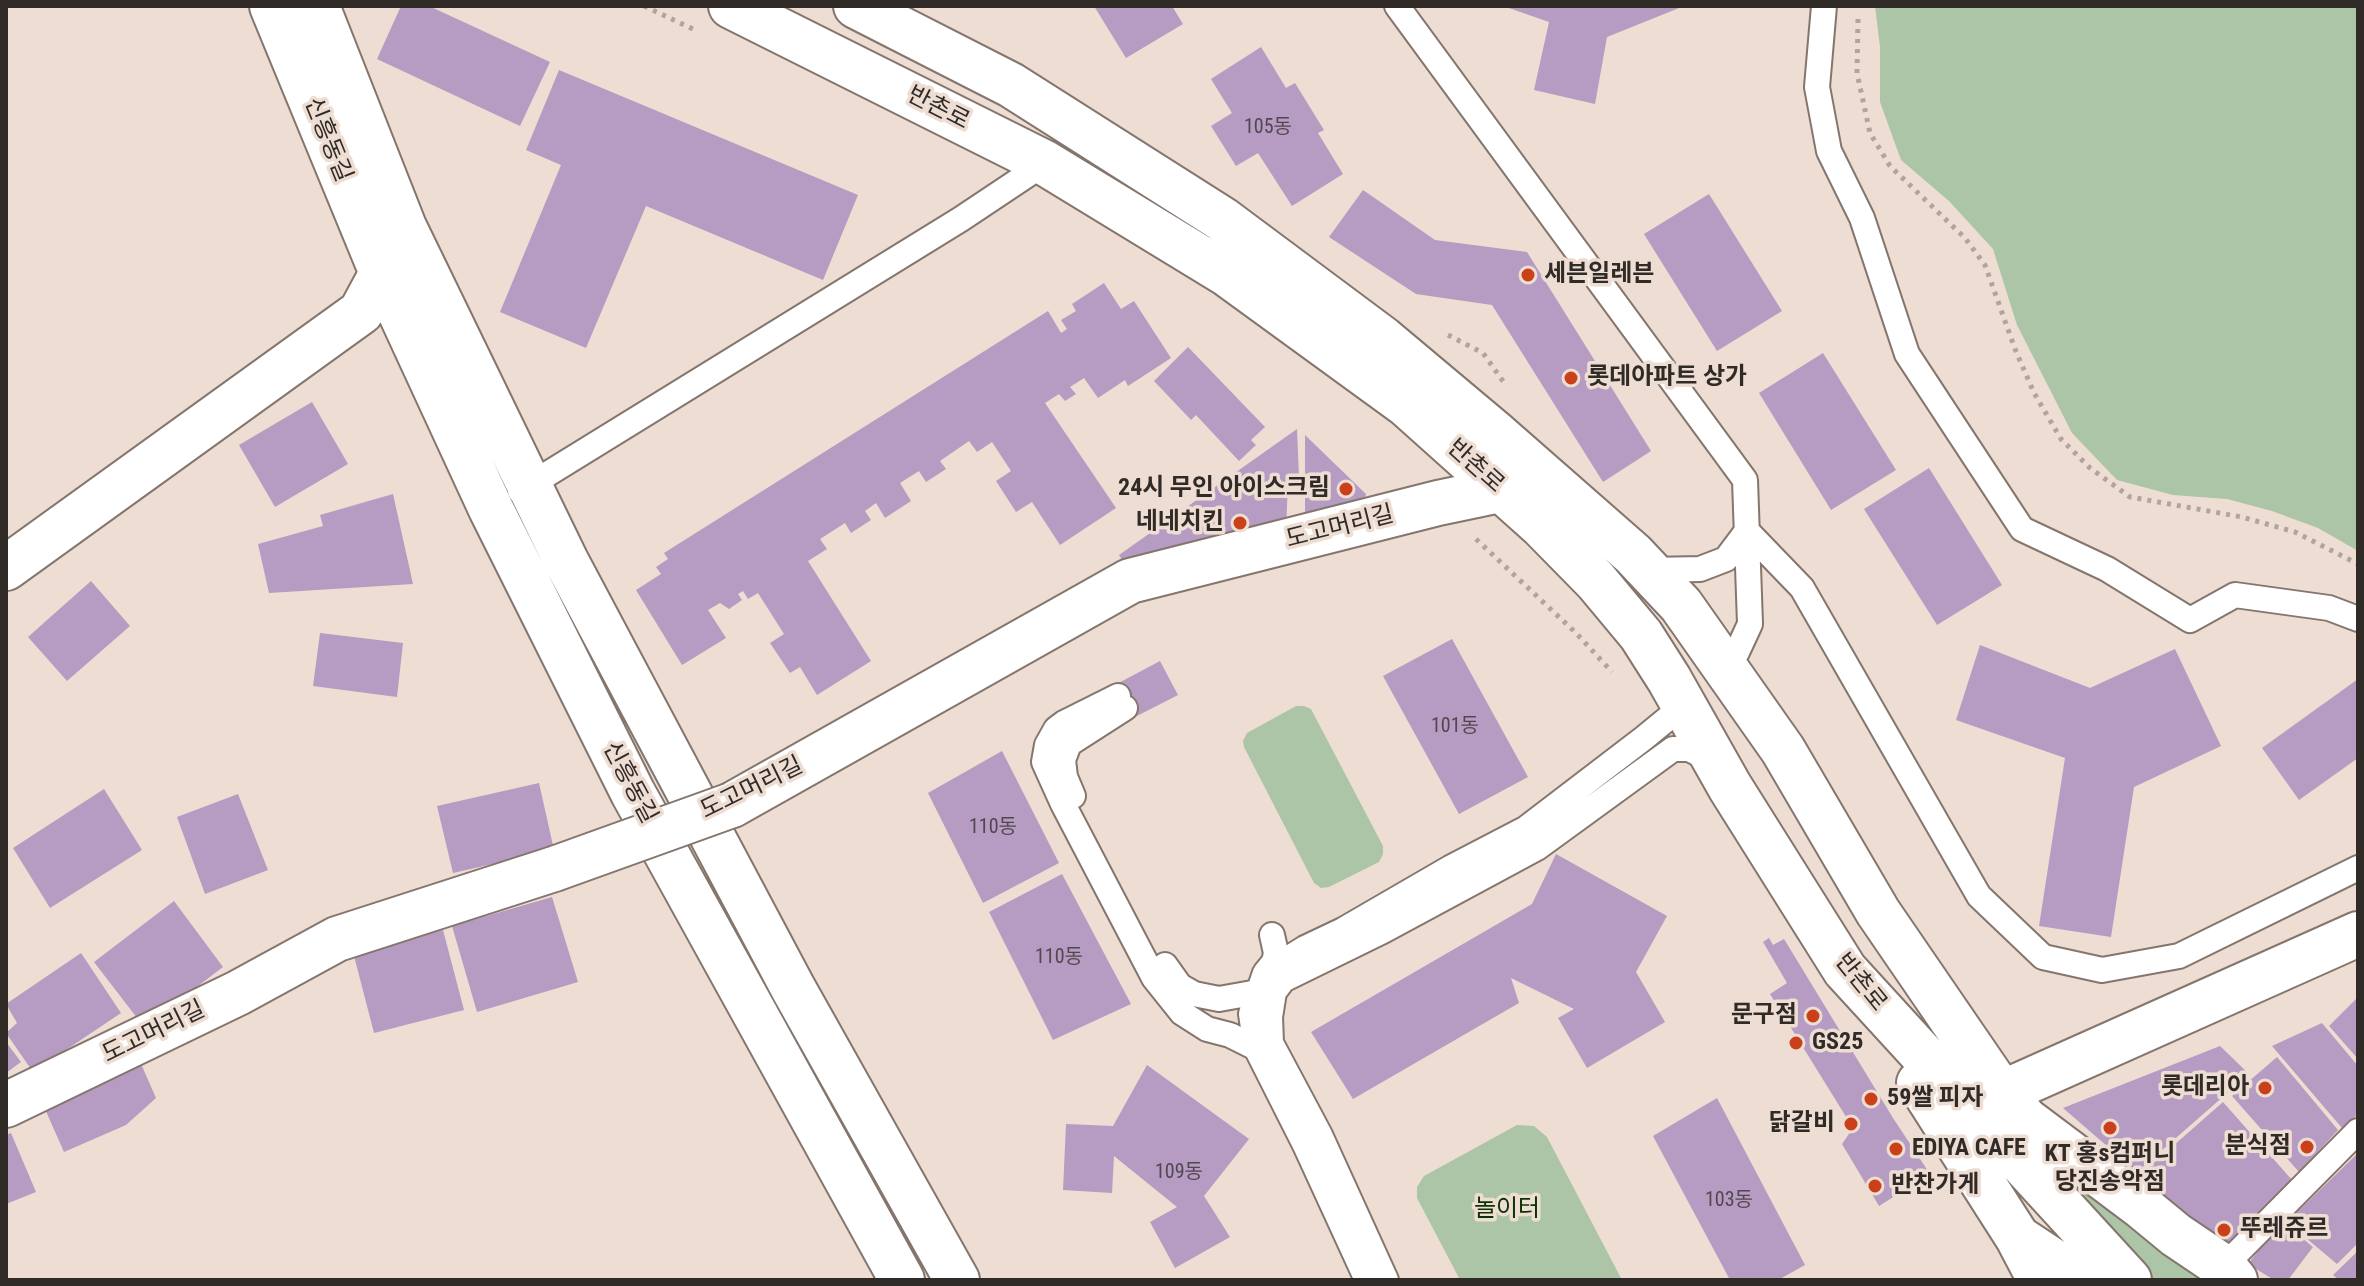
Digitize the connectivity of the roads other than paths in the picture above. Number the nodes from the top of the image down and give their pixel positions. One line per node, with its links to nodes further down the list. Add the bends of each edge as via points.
1 (272, 6): 8 (street, 신흥동길)
2 (317, 6): 9 (street, via 404,227)
3 (731, 6): 7 (street, 반촌로)
4 (856, 6): 14 (street, 반촌로, via 1011,85 1222,219 1383,339)
5 (1397, 6): 12 (lane, via 1745,480)
6 (1824, 6): 15 (lane, via 1817,87 1829,151 1862,218 1907,354 2022,529 2107,569 2190,620 2235,595 2329,608)
7 (1045, 163): 9 (lane); 10 (street, 반촌로, via 1227,274 1407,405)
8 (382, 273): 11 (street, 신흥동길); 13 (street, via 361,312)
9 (529, 486): 11 (lane); 32 (street, via 793,988)
10 (1500, 490): 17 (street, 반촌로, via 1596,581 1641,635); 27 (street, 도고머리길, bridge, via 1130,581 732,805 337,939)
11 (491, 509): 31 (street, 신흥동길, via 633,793)
12 (1747, 531): 14 (lane, via 1726,559 1700,569); 16 (lane, via 1750,624); 19 (lane, via 1802,588 1979,896 2043,957 2102,970 2179,956)
13 (6, 568)
14 (1650, 570): 16 (street, 반촌로)
15 (2358, 619)
16 (1725, 669): 17 (street); 26 (street, 반촌로, via 1783,750 1878,912)
17 (1683, 706): 18 (street, 반촌로); 23 (lane, via 1525,829 1305,948)
18 (1730, 787): 22 (street, 반촌로); 23 (lane, via 1713,762 1689,749 1673,749 1537,848 1383,931)
19 (2358, 868)
20 (2358, 934): 26 (street)
21 (1272, 935): 23 (lane, via 1276,953)
22 (1845, 970): 29 (street); 37 (street, 반촌로)
23 (1269, 982): 24 (lane, via 1251,1014); 24 (lane, via 1219,999 1180,986 1065,777 1063,760 1069,744 1122,702 1056,729 1044,762 1154,978 1182,1013); 25 (lane, via 1274,992 1271,1043)
24 (1256, 1048): 25 (lane); 33 (lane)
25 (1289, 1077): 34 (lane)
26 (2002, 1093): 30 (street, 반촌로, via 2026,1120)
27 (6, 1105)
28 (2358, 1131): 30 (lane, 반촌로, via 2238,1252)
29 (2018, 1238): 35 (street); 36 (street)
30 (2230, 1274)
31 (902, 1280)
32 (957, 1280)
33 (1367, 1280)
34 (1386, 1280)
35 (2040, 1280)
36 (2082, 1280)
37 (2129, 1280)

